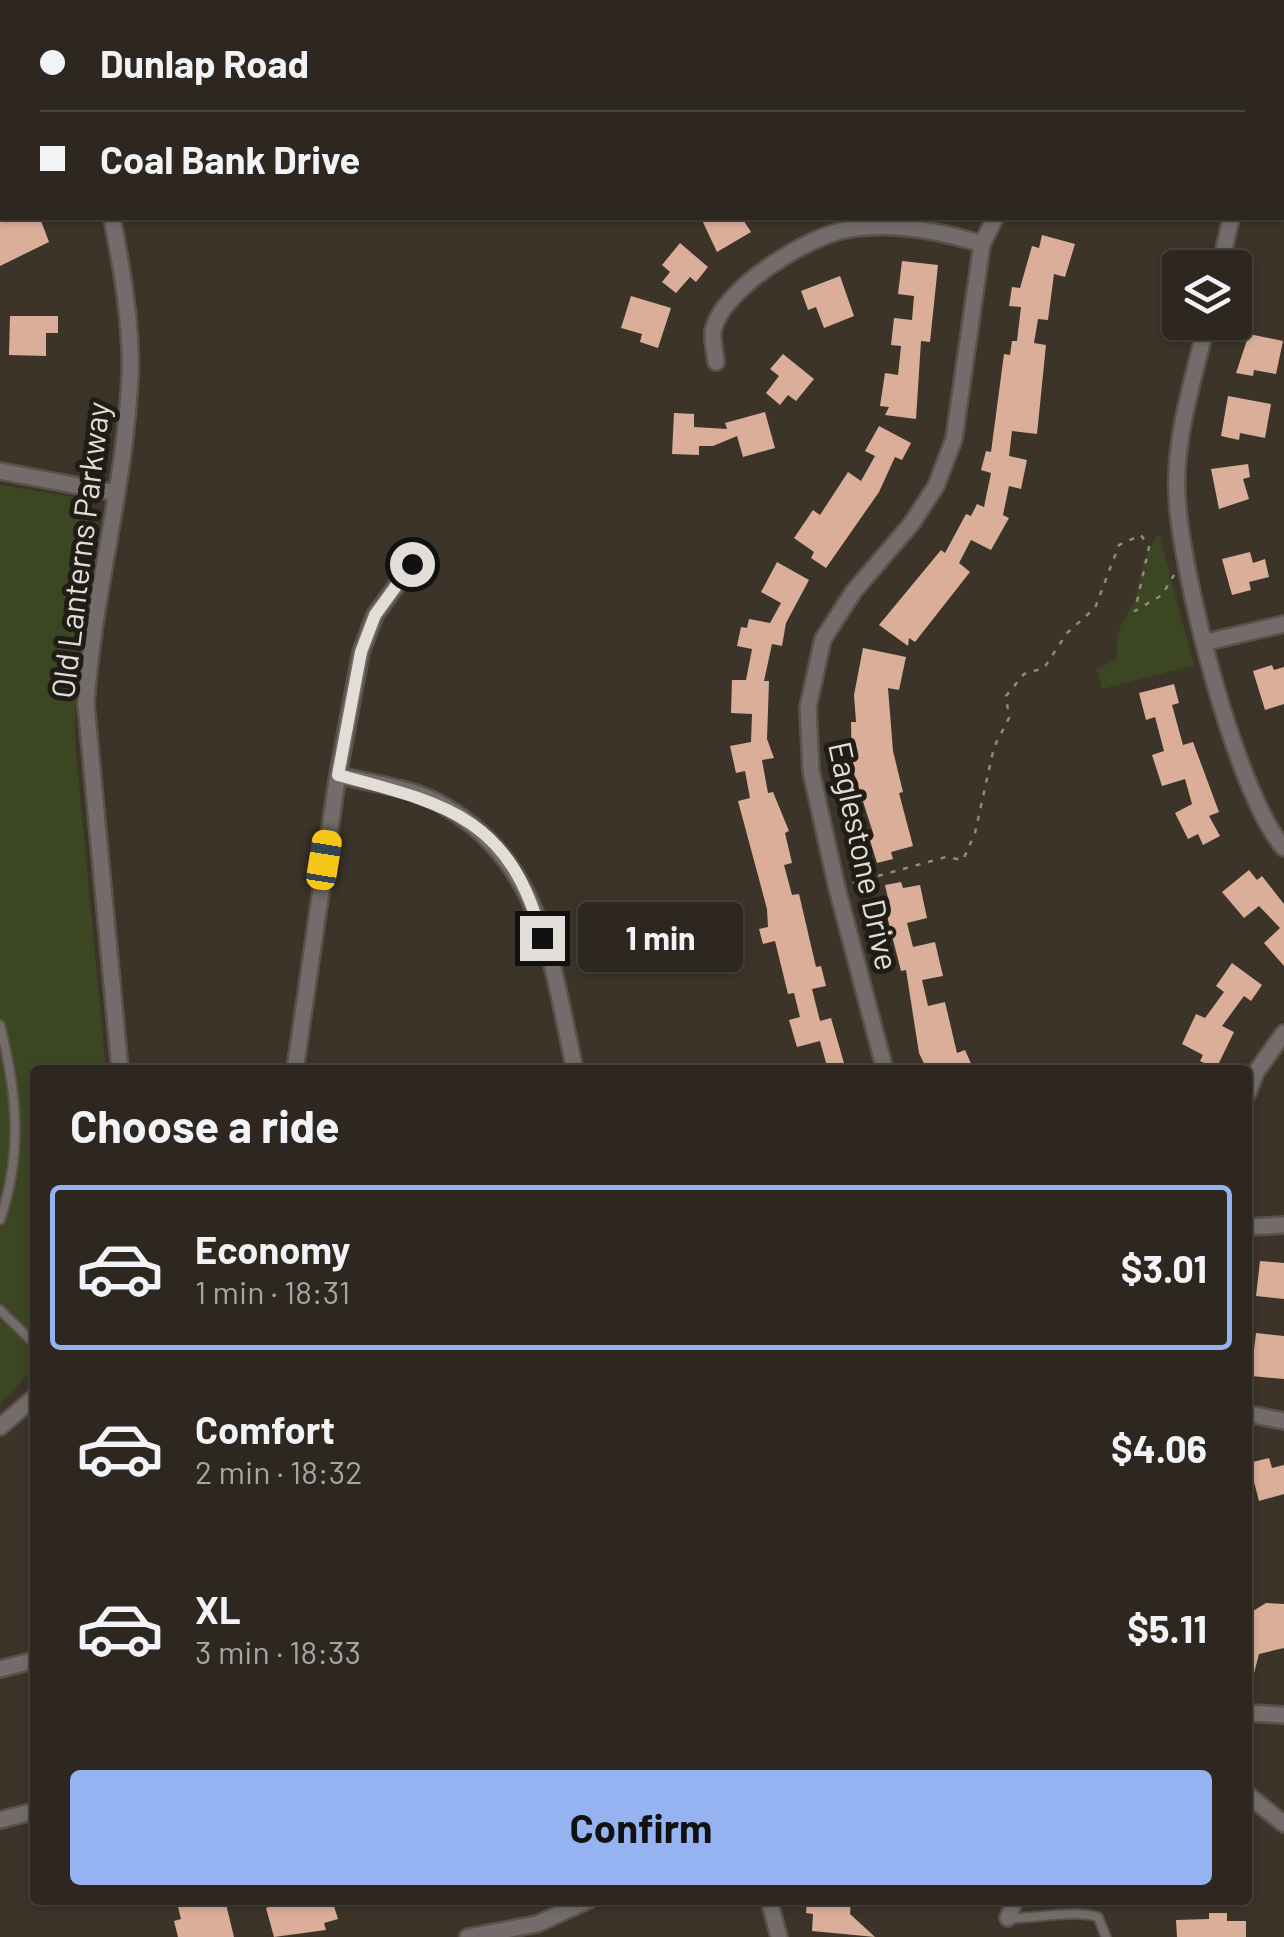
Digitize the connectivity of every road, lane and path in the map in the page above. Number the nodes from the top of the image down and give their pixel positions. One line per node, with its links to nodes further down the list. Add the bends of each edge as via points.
1 (112, 220): 10 (street, Old Lanterns Parkway, via 130,373)
2 (994, 220): 5 (street, Eaglestone Drive)
3 (1231, 220): 6 (street)
4 (843, 224): 5 (street, via 933,230); 8 (street, via 762,271 732,300 713,330)
5 (982, 244): 17 (street, Eaglestone Drive, via 954,439 936,486 823,639 808,707 812,771)
6 (1224, 250)
7 (1203, 340): 12 (street, via 1176,492)
8 (716, 362)
9 (0, 470): 10 (street)
10 (116, 493): 20 (street, Old Lanterns Parkway, via 86,704)
11 (412, 564): 15 (street, via 375,615 361,652)
12 (1189, 569): 14 (street); 17 (path, via 1135,611 1149,547 1142,535 1119,545 1095,608 1067,633 1044,668 1024,674 1006,696 1008,718 963,860 946,857)
13 (1284, 624): 14 (street)
14 (1207, 642): 16 (street, via 1238,762)
15 (338, 775): 21 (street); 22 (street, via 432,799 482,831 512,863 534,906)
16 (1284, 848)
17 (837, 888): 23 (street, Eaglestone Drive)
18 (0, 1025): 25 (lane, via 17,1120)
19 (1284, 1033): 24 (street)
20 (120, 1065)
21 (295, 1065)
22 (574, 1065)
23 (884, 1065)
24 (1252, 1082)
25 (0, 1220)
26 (1284, 1225): 27 (street)
27 (1252, 1227)
28 (0, 1310): 29 (lane)
29 (30, 1339)
30 (30, 1401): 33 (street)
31 (1252, 1415): 32 (street)
32 (1284, 1421)
33 (0, 1427)
34 (30, 1661): 35 (street)
35 (0, 1669)
36 (1252, 1713): 37 (street)
37 (1284, 1714)
38 (1252, 1798): 41 (street)
39 (30, 1813): 40 (street)
40 (0, 1820)
41 (1284, 1824)
42 (581, 1905): 46 (street)
43 (770, 1905): 48 (street)
44 (1013, 1905): 45 (street)
45 (1008, 1918): 49 (lane, via 1084,1912 1098,1917)
46 (539, 1931): 47 (street)
47 (468, 1937)
48 (779, 1937)
49 (1106, 1937)

